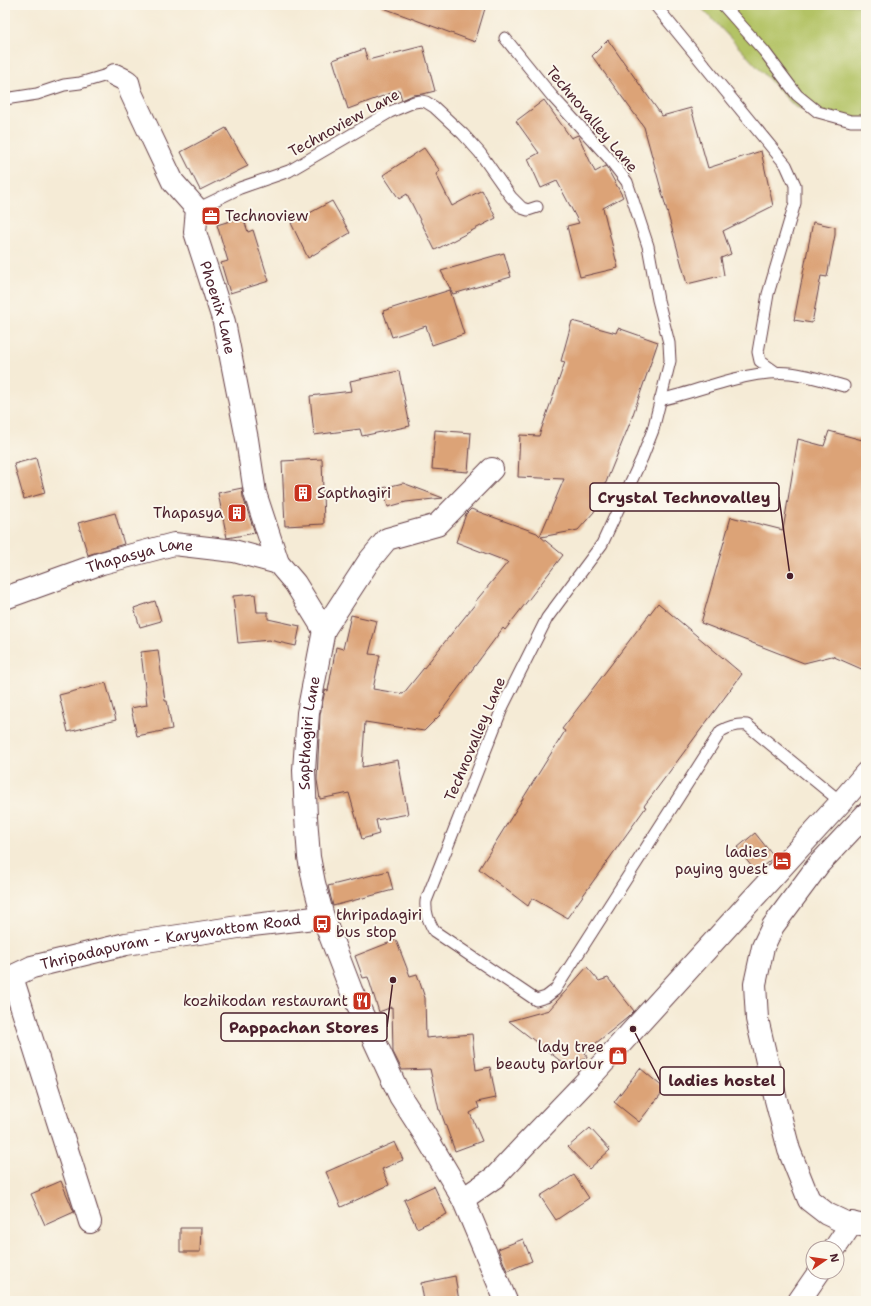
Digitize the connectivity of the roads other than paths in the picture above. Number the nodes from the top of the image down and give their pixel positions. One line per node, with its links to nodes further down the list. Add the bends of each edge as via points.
1 (655, 5): 9 (lane, via 786,165 795,185 795,203 768,294 758,352 760,361)
2 (723, 5): 6 (lane, via 764,51 796,95 818,112 851,121)
3 (505, 38): 11 (lane, Technovalley Lane, via 627,182 648,246 669,343 670,361)
4 (115, 75): 5 (lane); 8 (street, via 128,82 142,118 173,182)
5 (5, 99)
6 (866, 122)
7 (537, 207): 8 (lane, Technoview Lane, via 528,210 522,208 511,197 480,153 434,107 421,101 384,115 289,171 240,188)
8 (197, 209): 13 (street, Phoenix Lane, via 195,232 224,322 256,493)
9 (777, 373): 10 (lane, via 816,378); 11 (lane, via 764,373 703,387)
10 (844, 386)
11 (660, 400): 17 (lane, Technovalley Lane, via 653,430 602,544 547,618 503,706 426,901 425,912 429,922 434,931 536,1000 546,997 555,990 721,731 730,726 747,725)
12 (492, 469): 15 (street, via 437,525 387,540 369,561)
13 (278, 563): 14 (street, Thapasya Lane, via 234,551 174,544 102,563); 15 (street, via 295,583)
14 (5, 598)
15 (324, 630): 19 (street, Sapthagiri Lane, via 308,713 304,770 309,857)
16 (866, 772): 17 (street)
17 (841, 802): 21 (street, via 594,1073 495,1177)
18 (866, 814): 23 (street, via 819,864 773,926 763,947 755,984 757,1019 775,1096 789,1150 809,1200 827,1214)
19 (323, 917): 20 (street, Thripadapuram - Karyavattom Road, via 126,944 32,967); 21 (street, via 351,990 400,1096)
20 (8, 978): 22 (street)
21 (463, 1199): 26 (street)
22 (90, 1222)
23 (859, 1225): 24 (street)
24 (843, 1240)
25 (813, 1280): 27 (street)
26 (506, 1301)
27 (799, 1301)

